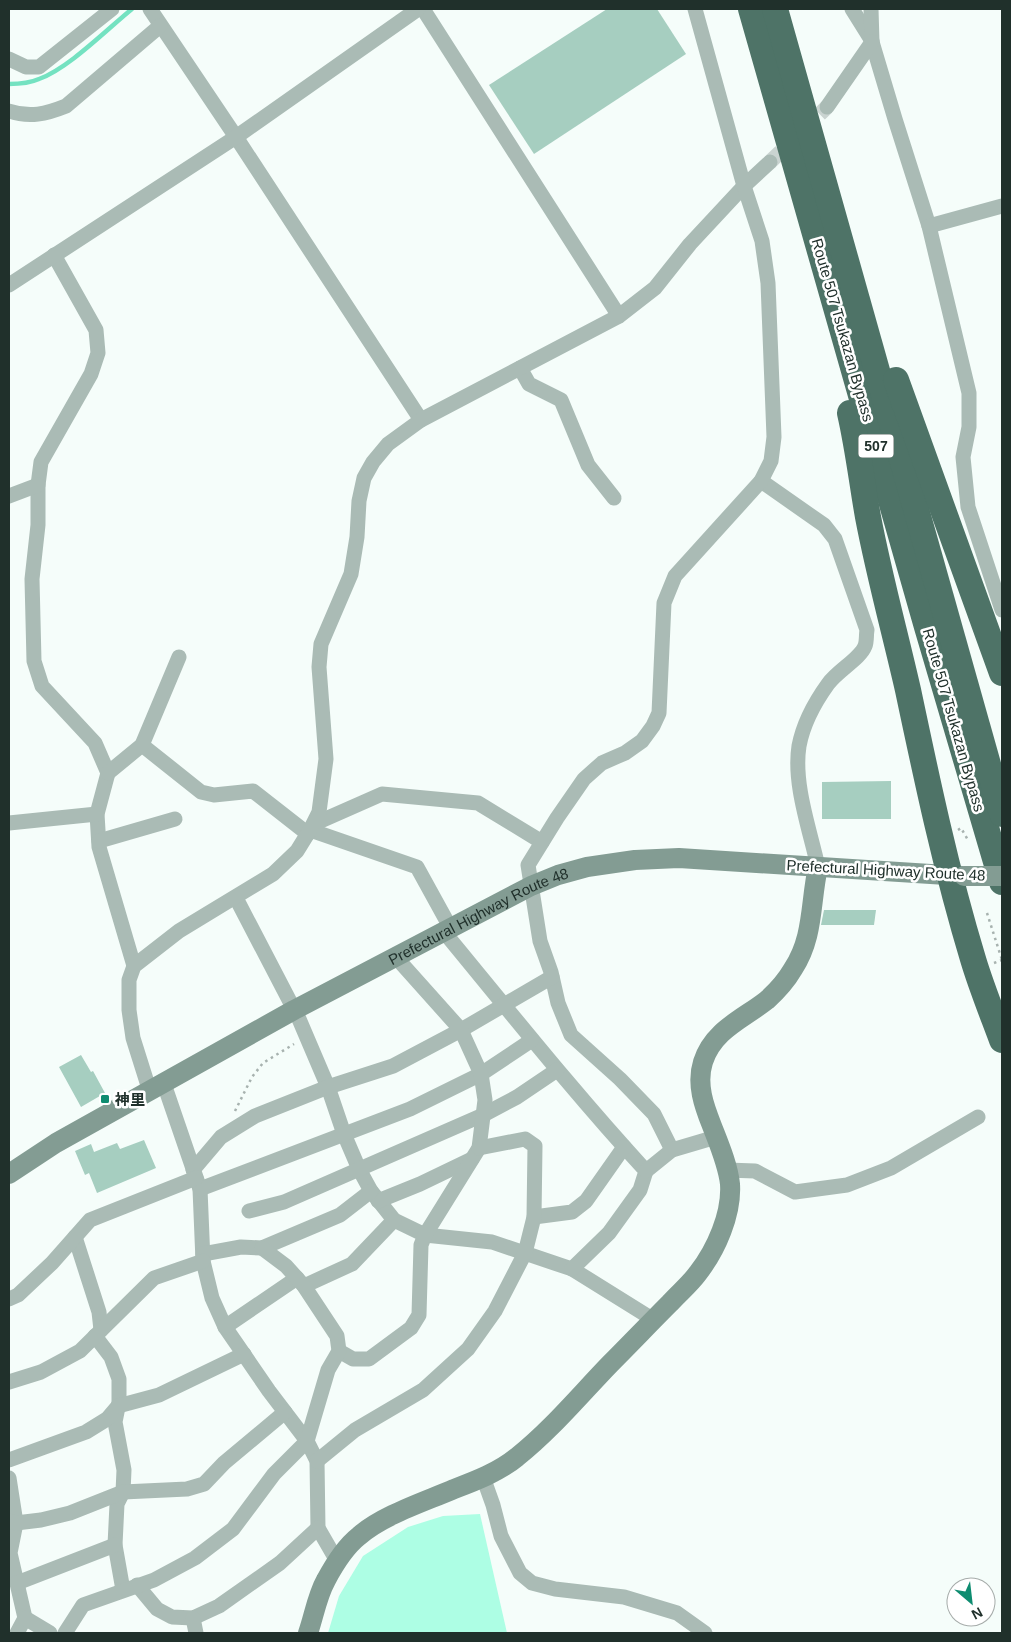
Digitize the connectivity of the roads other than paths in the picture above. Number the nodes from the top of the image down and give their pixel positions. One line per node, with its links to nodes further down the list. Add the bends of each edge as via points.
1 (112, 9): 12 (street, via 39,67 26,67)
2 (150, 9): 10 (street)
3 (418, 9): 15 (street)
4 (423, 9): 23 (street)
5 (695, 9): 18 (street)
6 (751, 9): 17 (highway, Route 507 Tsukazan Bypass / 507)
7 (775, 9): 17 (highway, Route 507 Tsukazan Bypass / 507)
8 (852, 9): 11 (street)
9 (871, 9): 11 (street)
10 (160, 26): 14 (street, via 66,106 48,114 22,116); 15 (street)
11 (872, 42): 13 (street); 20 (street)
12 (9, 59)
13 (827, 108)
14 (9, 111)
15 (236, 137): 21 (street); 25 (street)
16 (770, 162): 18 (street)
17 (807, 163): 32 (highway); 36 (highway, Route 507 Tsukazan Bypass / 507); 43 (highway, via 828,319 856,442 868,517 892,627); 45 (highway, Route 507 Tsukazan Bypass / 507, via 927,627)
18 (744, 186): 23 (street, via 690,244 655,288); 26 (street, via 762,241 768,283 774,437 771,461)
19 (1002, 206): 20 (street)
20 (929, 226): 30 (street, via 969,393 969,427 963,457 968,508)
21 (54, 255): 22 (street); 27 (street, via 96,330 98,353 91,374 41,462)
22 (9, 285)
23 (619, 316): 24 (street)
24 (520, 368): 25 (street); 29 (street, via 530,384 561,400 588,465)
25 (421, 420): 39 (street, via 388,444 364,478 351,574 322,644 319,668 326,759 319,812)
26 (761, 481): 41 (street, via 675,576 664,603 659,713 653,726 642,741 602,763 584,779); 42 (street, via 824,525 835,539 867,630 865,645 858,656 828,684 807,722 800,746 798,770)
27 (38, 485): 28 (street); 34 (street, via 38,526 32,579 34,661 42,686 95,743)
28 (9, 496)
29 (614, 498)
30 (1002, 610)
31 (179, 657): 33 (street)
32 (1002, 673)
33 (142, 744): 34 (street); 39 (street, via 201,792 214,796 253,791)
34 (108, 773): 35 (street)
35 (97, 814): 38 (street); 40 (street)
36 (1002, 814)
37 (175, 819): 40 (street)
38 (9, 823)
39 (311, 829): 41 (street, via 382,794 478,803); 47 (street, via 297,851 273,874); 48 (street, via 418,867)
40 (99, 842): 50 (street)
41 (542, 842): 46 (street, via 528,865)
42 (818, 867): 43 (main road, Prefectural Highway Route 48); 46 (main road, Prefectural Highway Route 48, via 679,858 635,860 587,867); 64 (main road, via 810,931 792,971 766,1000 721,1033 703,1062 700,1085)
43 (957, 876): 44 (main road, Prefectural Highway Route 48, bridge); 56 (highway, via 973,960)
44 (1002, 876)
45 (1002, 882)
46 (531, 886): 48 (main road, Prefectural Highway Route 48); 51 (street, via 540,940)
47 (236, 898): 50 (street, via 179,931); 53 (street)
48 (448, 928): 49 (main road, Prefectural Highway Route 48); 52 (street, via 449,938)
49 (398, 955): 53 (main road, Prefectural Highway Route 48); 54 (street, via 402,964)
50 (134, 966): 60 (street, via 129,980 133,1038)
51 (552, 976): 52 (street); 66 (street, via 571,1036 654,1114)
52 (504, 1005): 54 (street); 55 (street)
53 (294, 1010): 59 (street); 60 (main road, Prefectural Highway Route 48)
54 (460, 1030): 58 (street); 59 (street, via 393,1066)
55 (532, 1040): 57 (street); 58 (street)
56 (1002, 1040)
57 (557, 1070): 61 (street); 65 (street)
58 (481, 1074): 61 (street, via 485,1100); 63 (street, via 410,1109)
59 (328, 1087): 63 (street); 72 (street, via 255,1116 221,1137)
60 (157, 1088): 71 (main road, Prefectural Highway Route 48, via 56,1143); 72 (street)
61 (483, 1115): 67 (street); 68 (street)
62 (978, 1117): 69 (street, via 891,1168 847,1185 795,1192 755,1171)
63 (344, 1134): 68 (street); 72 (street)
64 (716, 1137): 66 (street); 69 (main road)
65 (624, 1147): 70 (street); 75 (street, via 586,1201 572,1212)
66 (672, 1150): 70 (street)
67 (476, 1154): 73 (street, via 420,1184); 75 (street, via 525,1139 535,1146); 77 (street)
68 (358, 1169): 73 (street); 74 (street, via 284,1202)
69 (727, 1170): 85 (main road, via 730,1197 713,1252 697,1275)
70 (646, 1171): 82 (street, via 640,1190 609,1233)
71 (9, 1174)
72 (197, 1179): 78 (street, via 90,1220); 81 (street)
73 (374, 1196): 76 (street); 79 (street, via 340,1215)
74 (249, 1210)
75 (534, 1217): 80 (street)
76 (394, 1220): 77 (street); 83 (street, via 352,1264)
77 (425, 1235): 80 (street, via 492,1242); 88 (street, via 419,1315 411,1328 369,1359 353,1359)
78 (75, 1237): 84 (street, via 18,1295); 87 (street, via 99,1312)
79 (262, 1248): 81 (street, via 241,1247); 83 (street, via 286,1266)
80 (525, 1253): 82 (street); 95 (street, via 495,1311 468,1349 423,1390 355,1430)
81 (203, 1258): 86 (street, via 212,1298); 87 (street, via 154,1278)
82 (572, 1269): 85 (street)
83 (300, 1282): 86 (street); 88 (street, via 337,1336)
84 (9, 1299)
85 (654, 1320): 96 (main road, via 516,1458)
86 (225, 1327): 89 (street)
87 (98, 1333): 90 (street, via 80,1351 41,1372); 91 (street, via 112,1357 119,1378)
88 (340, 1350): 93 (street, via 328,1370)
89 (244, 1354): 91 (street, via 159,1395); 92 (street)
90 (9, 1382)
91 (118, 1406): 94 (street, via 106,1419 86,1432); 98 (street, via 115,1422 124,1470)
92 (285, 1412): 93 (street); 98 (street, via 204,1484 187,1489)
93 (307, 1441): 95 (street); 103 (street, via 274,1474 233,1529 195,1558 154,1580)
94 (9, 1460)
95 (317, 1461): 100 (street)
96 (483, 1477): 102 (main road, via 385,1518 358,1536); 113 (street, via 501,1536 520,1573 532,1583 624,1597 677,1613)
97 (9, 1478): 99 (street)
98 (123, 1492): 99 (street, via 70,1513); 101 (street, via 117,1504)
99 (12, 1522): 105 (street, via 10,1553)
100 (318, 1528): 102 (street); 107 (street, via 280,1563 218,1606)
101 (116, 1545): 104 (street); 105 (street)
102 (337, 1561): 112 (main road, via 324,1582)
103 (137, 1585): 104 (street); 107 (street, via 157,1609 172,1617)
104 (122, 1590): 110 (street, via 83,1605)
105 (15, 1591): 106 (street)
106 (25, 1618): 108 (street); 109 (street)
107 (193, 1618): 111 (street)
108 (17, 1633)
109 (50, 1633)
110 (65, 1633)
111 (196, 1633)
112 (308, 1633)
113 (705, 1633)

